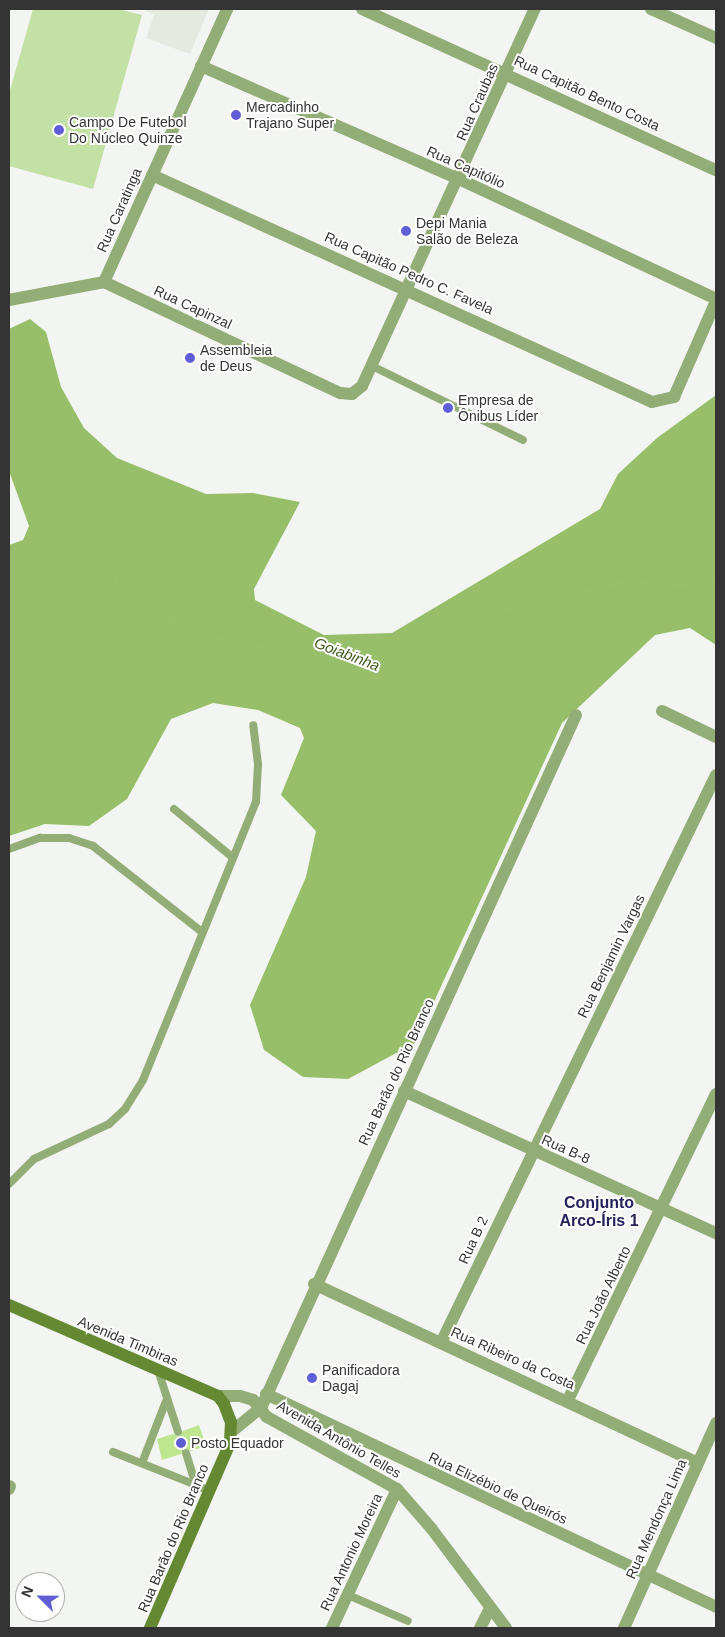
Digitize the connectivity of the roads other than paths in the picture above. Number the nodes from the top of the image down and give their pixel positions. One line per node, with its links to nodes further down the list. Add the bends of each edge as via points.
1 (227, 9): 6 (street, Rua Caratinga)
2 (362, 9): 7 (street, Rua Capitão Bento Costa)
3 (536, 9): 7 (street, Rua Craubas)
4 (651, 9): 5 (street)
5 (716, 38)
6 (201, 66): 9 (street, Rua Caratinga); 10 (street, Rua Capitólio)
7 (507, 73): 8 (street, Rua Capitão Bento Costa); 10 (street, Rua Craubas)
8 (716, 170)
9 (152, 175): 11 (street, Rua Caratinga); 12 (street, Rua Capitão Pedro C. Favela)
10 (459, 180): 12 (street, Rua Craubas); 14 (street, Rua Capitólio)
11 (104, 282): 13 (street); 16 (street, Rua Capinzal, via 340,393)
12 (408, 289): 14 (street, Rua Capitão Pedro C. Favela, via 652,402 674,396); 15 (street, Rua Craubas)
13 (9, 300)
14 (716, 300)
15 (372, 366): 16 (street, Rua Craubas, via 362,386); 17 (lane)
16 (352, 394)
17 (523, 440)
18 (662, 711): 21 (street)
19 (576, 715): 27 (street, Rua Barão do Rio Branco)
20 (252, 725): 25 (lane, via 258,764 256,802)
21 (716, 737)
22 (716, 775): 29 (street, Rua Benjamin Vargas)
23 (174, 809): 25 (lane)
24 (9, 849): 26 (lane, via 40,838 69,838 94,846)
25 (231, 856): 26 (lane)
26 (202, 932): 30 (lane, via 143,1080 125,1109 108,1124 34,1159)
27 (404, 1091): 29 (street, Rua B-8); 33 (street, Rua Barão do Rio Branco)
28 (716, 1094): 31 (street, Rua João Alberto)
29 (533, 1151): 31 (street, Rua B-8); 35 (street, Rua B 2)
30 (9, 1184)
31 (662, 1208): 32 (street, Rua B-8); 39 (street, Rua João Alberto)
32 (716, 1233)
33 (314, 1284): 35 (street, Rua Ribeiro da Costa); 37 (street, Rua Barão do Rio Branco)
34 (9, 1305): 36 (street, Avenida Timbiras)
35 (441, 1343): 39 (street, Rua Ribeiro da Costa)
36 (158, 1370): 38 (street, Avenida Timbiras); 40 (lane)
37 (266, 1394): 41 (street, Rua Barão do Rio Branco); 52 (street, Rua Elizébio de Queirós)
38 (218, 1396): 41 (street, Avenida Antônio Telles, via 240,1396); 44 (street, Rua Barão do Rio Branco, via 228,1414)
39 (568, 1400): 48 (street, Rua Ribeiro da Costa)
40 (166, 1401): 43 (lane); 47 (lane)
41 (261, 1408): 44 (street); 50 (street, Avenida Antônio Telles, via 267,1417)
42 (716, 1423): 48 (street, Rua Mendonça Lima)
43 (178, 1432)
44 (231, 1432): 51 (street, Rua Barão do Rio Branco)
45 (113, 1452): 47 (lane)
46 (186, 1453): 49 (lane)
47 (142, 1463): 49 (lane)
48 (697, 1463): 52 (street, Rua Mendonça Lima)
49 (196, 1485): 51 (lane)
50 (397, 1489): 53 (street, Rua Antonio Moreira); 55 (street, Avenida Antônio Telles)
51 (209, 1491): 57 (street, Rua Barão do Rio Branco)
52 (647, 1576): 54 (street, Rua Elizébio de Queirós); 61 (street, Rua Mendonça Lima)
53 (348, 1594): 56 (lane); 58 (street, Rua Antonio Moreira)
54 (716, 1607)
55 (490, 1608): 59 (street); 60 (street, Avenida Antônio Telles)
56 (408, 1621)
57 (150, 1628)
58 (332, 1628)
59 (480, 1628)
60 (506, 1628)
61 (624, 1628)

